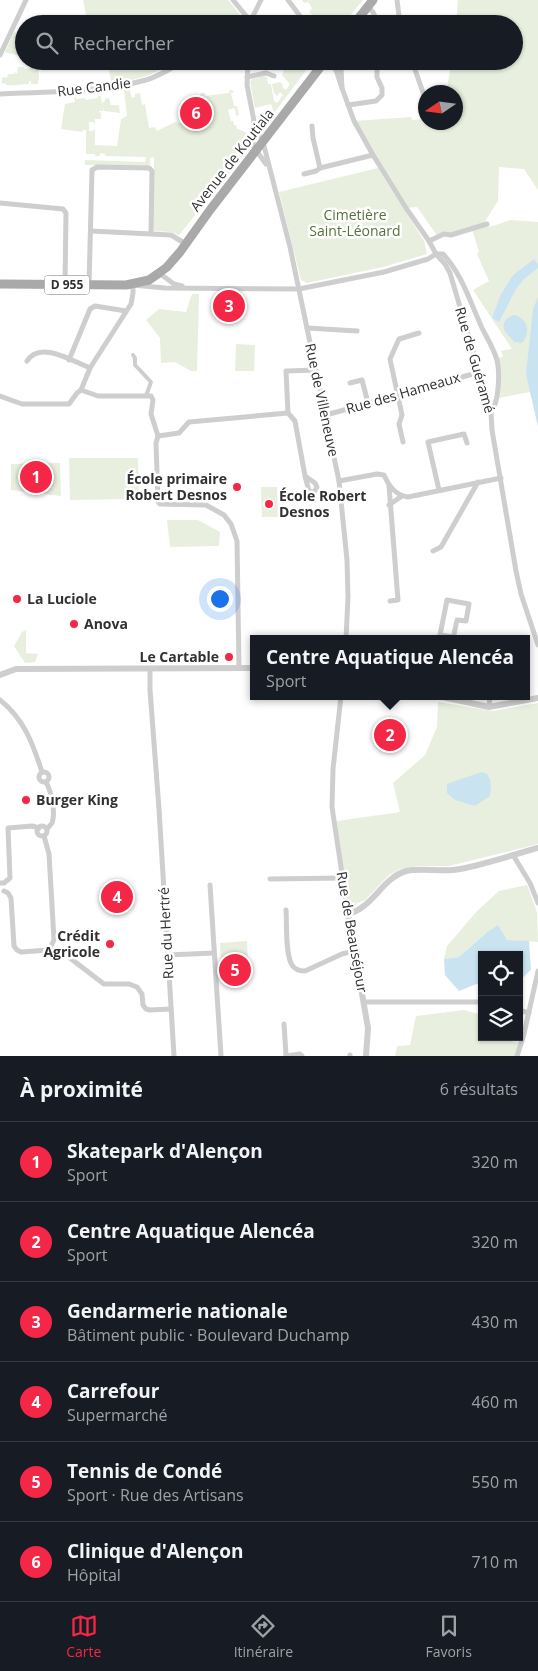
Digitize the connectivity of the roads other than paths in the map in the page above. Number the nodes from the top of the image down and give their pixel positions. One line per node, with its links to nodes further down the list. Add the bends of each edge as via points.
1 (26, 0): 7 (street)
2 (233, 0): 8 (street)
3 (261, 0): 9 (street)
4 (288, 0): 10 (street)
5 (398, 0): 12 (street)
6 (370, 4): 11 (main road)
7 (19, 15)
8 (245, 15)
9 (254, 15)
10 (299, 15)
11 (361, 15)
12 (399, 15)
13 (15, 23): 14 (street)
14 (0, 55)
15 (166, 70): 26 (street, Rue Candie, via 146,80 123,85)
16 (247, 70): 23 (street)
17 (318, 70): 30 (main road, Avenue de Koutiala / D 955)
18 (336, 70): 25 (street, Rue de Guéramé)
19 (341, 70): 25 (street, Rue de Guéramé)
20 (378, 70): 27 (street, via 382,95 376,101)
21 (415, 70): 24 (street)
22 (274, 76): 23 (street, via 266,73)
23 (247, 77): 28 (street)
24 (420, 85)
25 (342, 88): 27 (street, Rue de Guéramé)
26 (0, 94)
27 (348, 105): 32 (street, Rue de Guéramé)
28 (254, 121): 30 (street, Rue de Villeneuve); 31 (street, via 252,141)
29 (312, 126): 34 (street)
30 (263, 142): 31 (main road, Avenue de Koutiala / D 955); 33 (street, Rue de Villeneuve)
31 (256, 152): 33 (street); 41 (main road, Avenue de Koutiala / D 955)
32 (373, 155): 34 (street); 40 (street, Rue de Guéramé)
33 (268, 166): 50 (street, Rue de Villeneuve)
34 (320, 168): 35 (street)
35 (304, 174)
36 (0, 203): 45 (street, via 63,209 66,213)
37 (487, 224): 40 (street)
38 (91, 232): 39 (street); 39 (street, via 92,170 97,167 149,168 152,171); 46 (street)
39 (151, 233): 41 (street, via 171,234)
40 (429, 241): 42 (street, Rue de Guéramé)
41 (186, 244): 43 (main road, Avenue de Koutiala / D 955)
42 (436, 254): 50 (street, via 384,272); 60 (street, Rue de Guéramé, via 450,273); 67 (street, via 443,254 448,259 458,276 497,361 498,382)
43 (159, 273): 47 (main road, D 955); 48 (street); 49 (street, via 174,284)
44 (0, 284): 45 (main road, D 955)
45 (65, 285): 46 (main road, D 955)
46 (89, 285): 47 (main road, D 955)
47 (133, 285): 48 (street); 51 (street, via 132,299)
48 (165, 288): 49 (street)
49 (192, 288): 50 (street)
50 (299, 289): 52 (street, Rue de Villeneuve)
51 (126, 311): 56 (street, via 95,306 90,309); 58 (street)
52 (308, 328): 53 (street); 59 (street, Rue de Villeneuve)
53 (357, 331)
54 (419, 333): 63 (street, via 399,339 390,359)
55 (133, 355): 65 (street, via 135,365 151,382)
56 (69, 360): 57 (street, via 44,351 31,355); 58 (street)
57 (27, 361)
58 (90, 368): 62 (street)
59 (316, 370): 68 (street, via 286,371); 69 (street, Rue de Villeneuve)
60 (480, 372): 63 (street, Rue des Hameaux); 67 (street, Rue de Guéramé)
61 (350, 383): 66 (street, via 362,380)
62 (81, 390): 64 (street, via 69,404 22,404); 65 (street, via 98,396)
63 (398, 394): 66 (street, Rue des Hameaux); 71 (street)
64 (0, 396)
65 (146, 396): 70 (street, via 153,400 151,414)
66 (368, 403): 69 (street, Rue des Hameaux)
67 (491, 412): 74 (street, Rue de Guéramé)
68 (288, 413): 70 (street, via 189,422 179,433); 73 (street, via 296,421)
69 (326, 415): 75 (street, Rue de Villeneuve)
70 (158, 436): 87 (street, via 158,502 206,505 224,515 235,534)
71 (403, 442)
72 (467, 443): 78 (street, via 464,434 428,442)
73 (304, 476)
74 (501, 478): 76 (street); 86 (street, Rue de Guéramé, via 521,594)
75 (339, 481): 77 (street, via 377,474 384,475); 83 (street, Rue de Villeneuve, via 347,560)
76 (478, 482): 78 (street); 81 (street, via 440,547)
77 (389, 486): 79 (street); 80 (street)
78 (439, 490): 79 (street)
79 (402, 496): 80 (street)
80 (390, 505): 82 (street, via 398,600)
81 (433, 551)
82 (390, 601)
83 (346, 635)
84 (440, 635): 85 (street, via 447,600 469,604 466,621 457,620)
85 (454, 635)
86 (538, 644)
87 (239, 666): 88 (street); 89 (street)
88 (250, 667)
89 (150, 669): 90 (street, via 16,668); 115 (street, Rue du Hertré)
90 (0, 675)
91 (0, 700): 98 (street)
92 (342, 700): 104 (street, Rue de Beauséjour, via 332,769 332,809)
93 (458, 700): 97 (street)
94 (490, 700): 97 (street)
95 (527, 700): 97 (street)
96 (0, 705): 98 (street)
97 (489, 707)
98 (9, 708): 100 (street, via 25,729 42,772 39,779 46,782 52,797 52,823)
99 (39, 828): 100 (street, via 44,826); 101 (street, via 38,834); 106 (street, via 8,828 10,878)
100 (47, 829): 101 (street)
101 (44, 836): 112 (street, via 49,854)
102 (538, 848): 103 (street)
103 (513, 855): 109 (street); 111 (street, via 460,869 406,871 394,877 367,905)
104 (343, 878): 105 (street); 111 (street, Rue de Beauséjour)
105 (270, 879)
106 (0, 882)
107 (210, 885): 114 (street)
108 (4, 891): 112 (street, via 11,898 16,949 21,952)
109 (538, 903)
110 (286, 910): 113 (street, via 288,956 300,971)
111 (348, 914): 113 (street, Rue de Beauséjour)
112 (52, 950): 119 (street, via 62,952 104,984 137,986 146,1009)
113 (354, 951): 117 (street, Rue de Beauséjour)
114 (214, 952): 115 (street); 124 (street)
115 (167, 955): 119 (street, Rue du Hertré)
116 (538, 970): 121 (street)
117 (364, 1002): 118 (street); 127 (street, Rue de Beauséjour, via 368,1028)
118 (478, 1002)
119 (171, 1009): 123 (street, Rue du Hertré)
120 (523, 1011): 121 (street)
121 (529, 1013): 128 (street)
122 (284, 1024): 125 (street)
123 (174, 1056)
124 (221, 1056)
125 (286, 1056): 126 (street)
126 (302, 1056)
127 (366, 1056)
128 (517, 1056)

